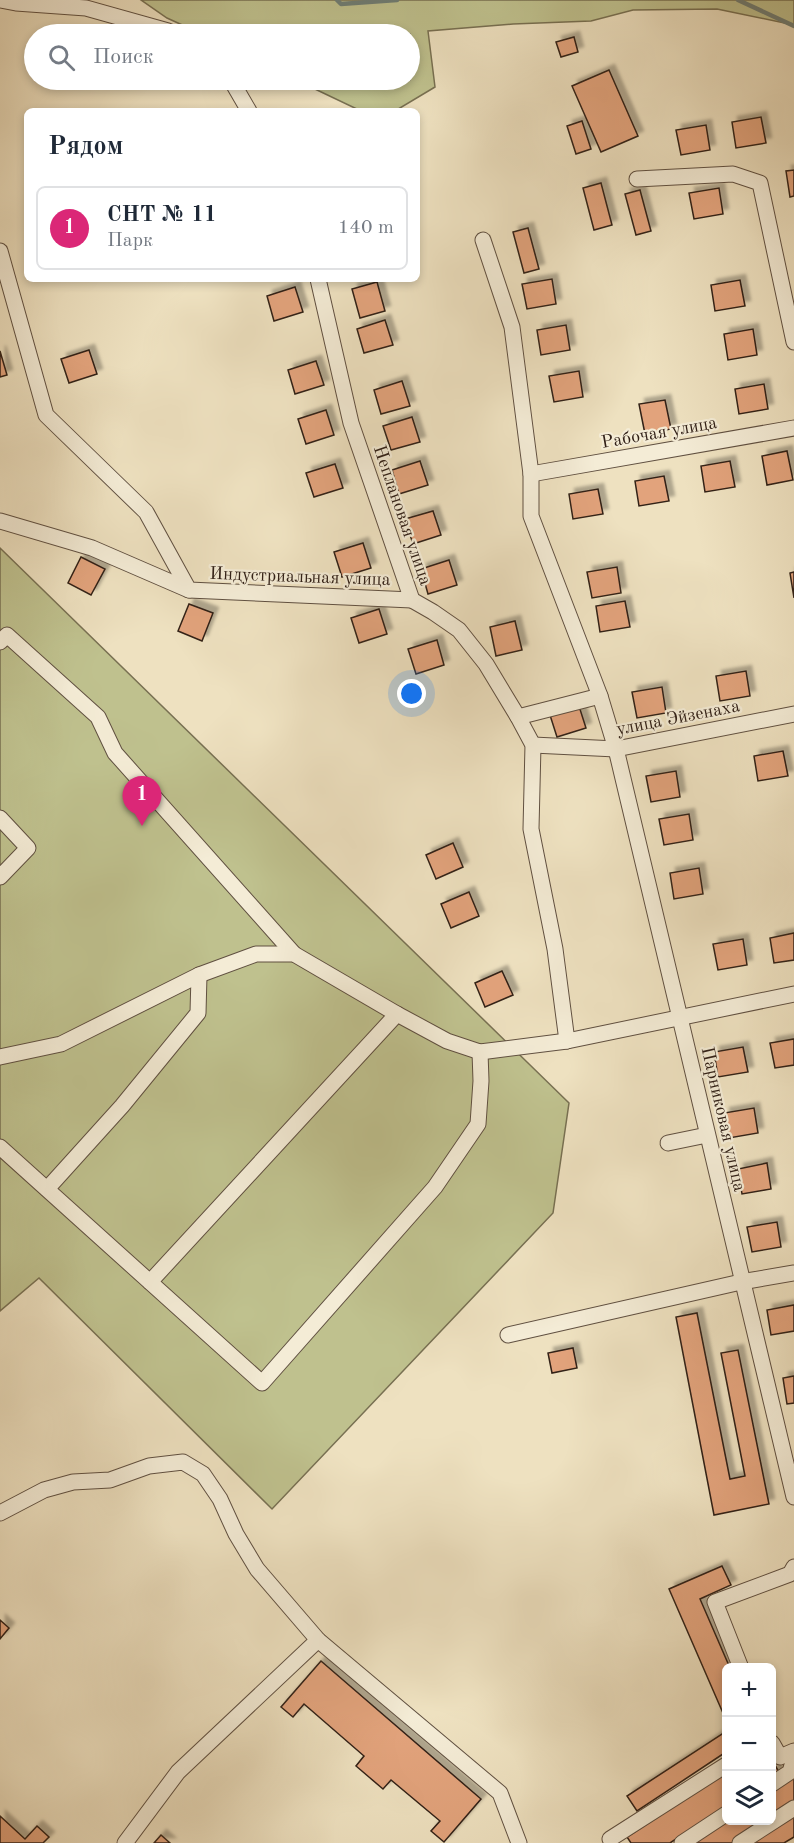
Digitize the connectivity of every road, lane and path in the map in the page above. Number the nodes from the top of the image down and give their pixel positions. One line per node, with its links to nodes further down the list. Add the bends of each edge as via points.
1 (1, 0): 2 (street, via 86,8)
2 (146, 24)
3 (237, 90): 4 (street)
4 (247, 108)
5 (637, 179): 9 (street, via 733,174 760,183)
6 (483, 240): 11 (street, Парниковая улица, via 512,327)
7 (0, 251): 13 (street, Индустриальная улица, via 46,415 146,512)
8 (319, 282): 14 (street, Неплановая улица, via 351,423)
9 (794, 342)
10 (794, 428): 11 (street, Рабочая улица)
11 (531, 474): 16 (street, Парниковая улица, via 531,516)
12 (0, 521): 13 (street, via 92,548)
13 (189, 590): 14 (street, Индустриальная улица)
14 (412, 600): 18 (street, Неплановая улица, via 459,630 486,664)
15 (2, 635): 23 (street, via 98,717 115,753)
16 (600, 696): 18 (street); 20 (street, Парниковая улица)
17 (794, 714): 20 (street, улица Эйзенаха)
18 (518, 717): 19 (street, Неплановая улица)
19 (532, 746): 20 (street, улица Эйзенаха); 28 (street, Неплановая улица, via 531,829 555,949)
20 (616, 749): 27 (street, Парниковая улица)
21 (0, 818): 22 (street, via 28,848)
22 (0, 877)
23 (294, 954): 24 (street, via 256,954); 26 (street)
24 (199, 975): 30 (street, via 61,1044); 34 (street, via 198,1013)
25 (794, 994): 27 (street)
26 (397, 1014): 29 (street, via 447,1041); 36 (street)
27 (681, 1016): 28 (street); 31 (street, Парниковая улица)
28 (567, 1041): 29 (street)
29 (480, 1052): 36 (street, via 477,1125 435,1187 262,1383)
30 (0, 1057)
31 (708, 1135): 32 (street); 37 (street, Парниковая улица)
32 (668, 1143)
33 (0, 1147): 34 (street)
34 (47, 1190): 36 (street)
35 (794, 1273): 37 (street)
36 (150, 1282)
37 (741, 1282): 38 (street); 39 (street, Парниковая улица)
38 (508, 1335)
39 (794, 1497)
40 (0, 1513): 42 (street, via 44,1490 74,1482 110,1480 149,1466 183,1462 204,1474 257,1569)
41 (793, 1575): 43 (street, via 715,1602)
42 (318, 1640): 52 (street, via 178,1772); 53 (street, via 500,1793)
43 (739, 1663)
44 (794, 1750): 45 (street, via 780,1757)
45 (776, 1751)
46 (794, 1758): 48 (street, via 790,1772)
47 (722, 1768): 51 (street)
48 (776, 1781)
49 (794, 1808): 55 (street)
50 (722, 1817): 54 (street)
51 (610, 1839)
52 (125, 1843)
53 (519, 1843)
54 (682, 1843)
55 (740, 1843)

